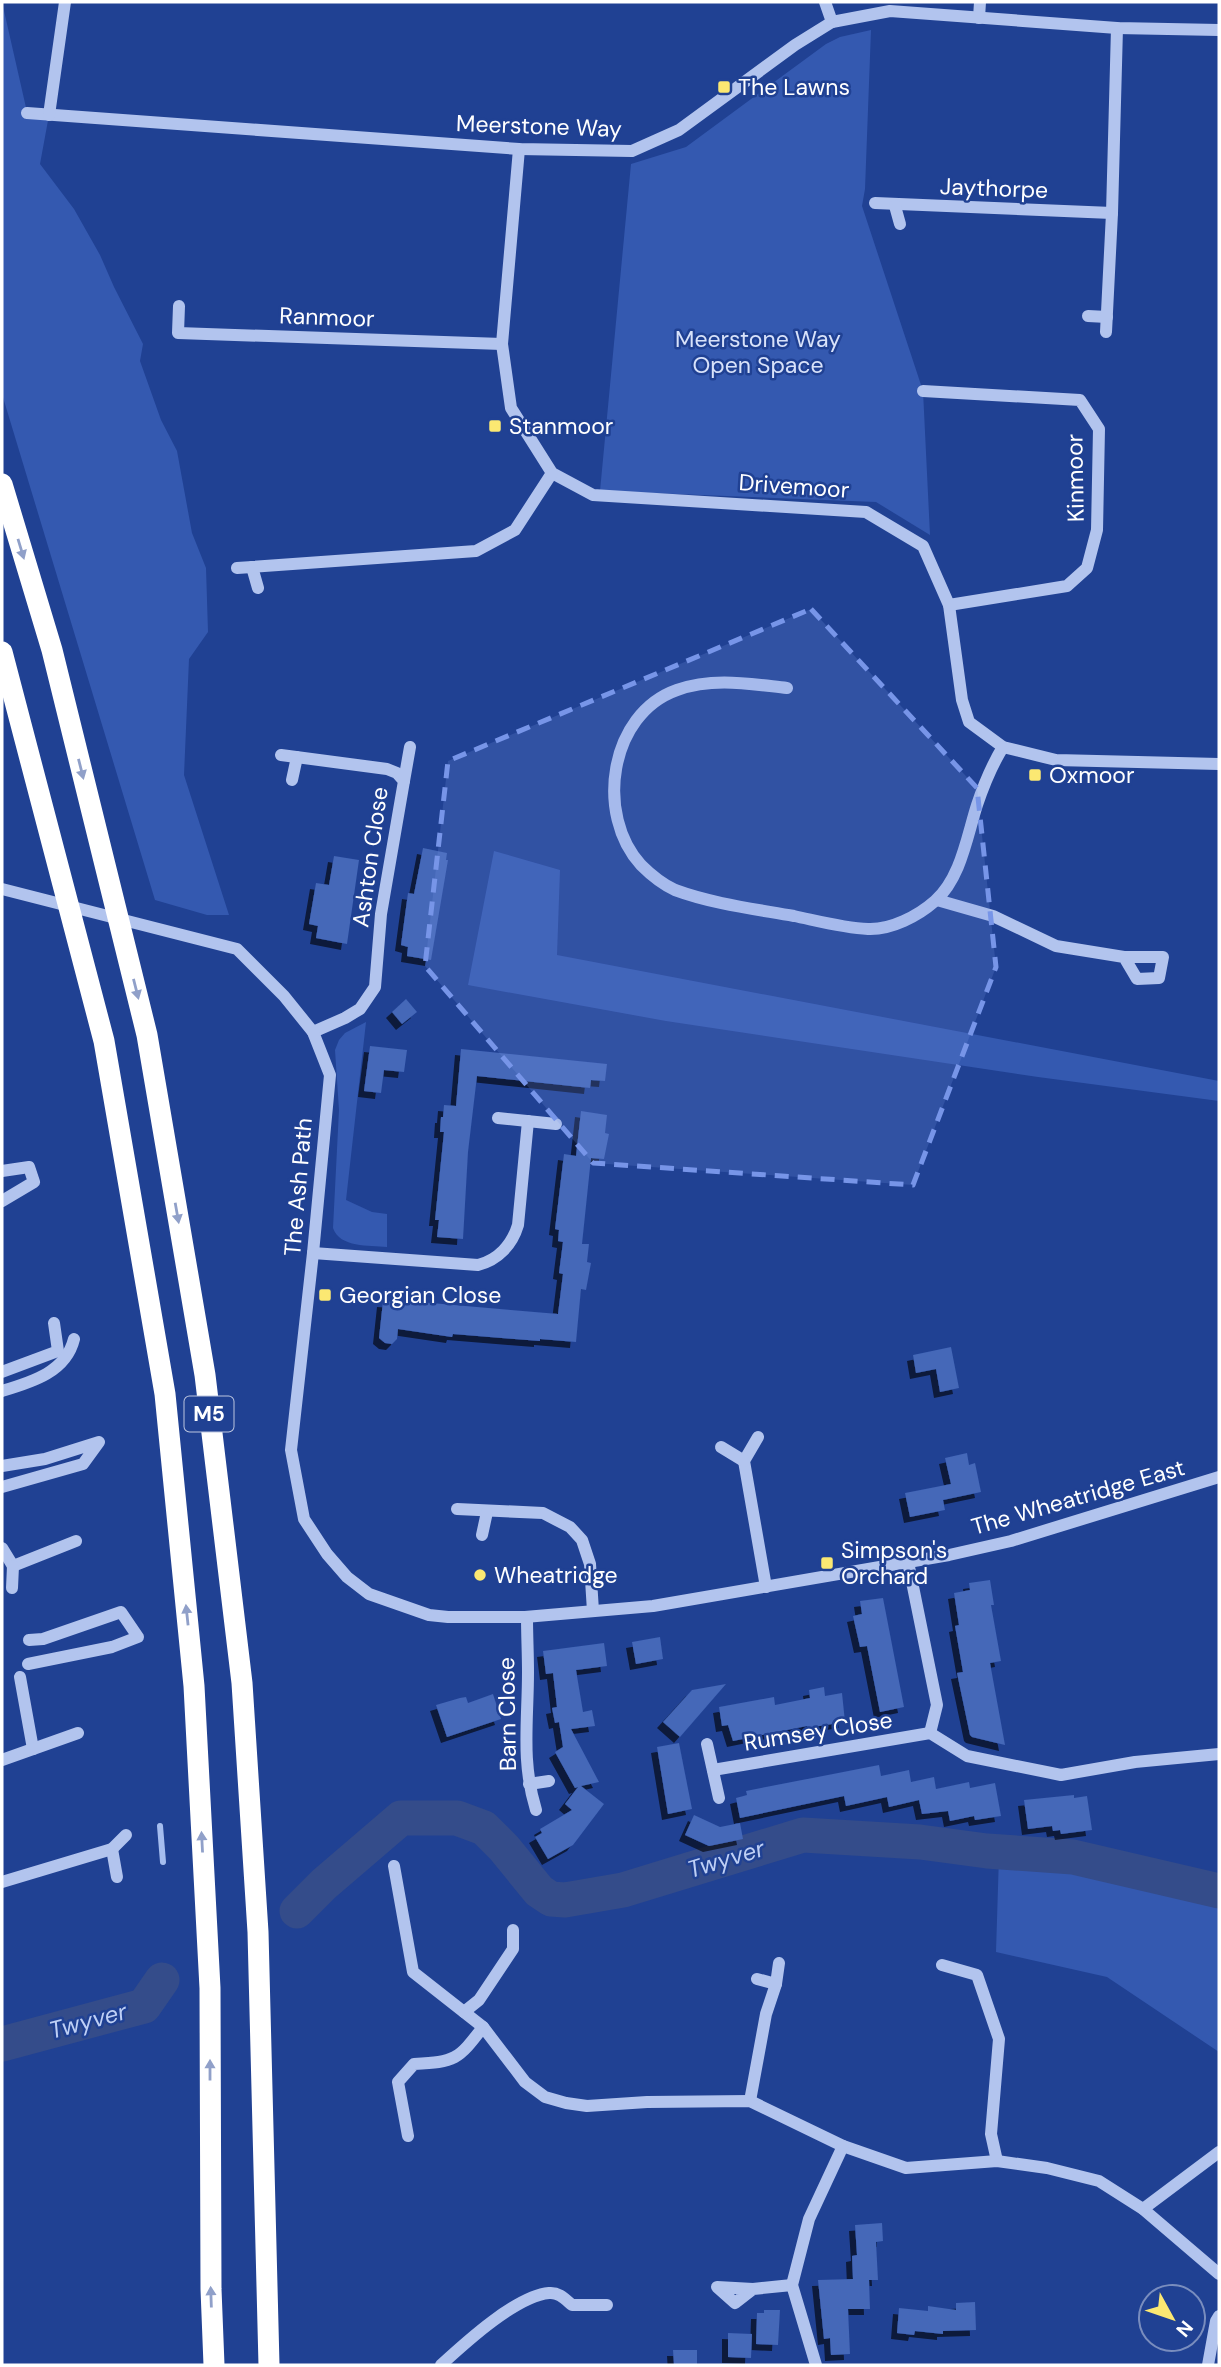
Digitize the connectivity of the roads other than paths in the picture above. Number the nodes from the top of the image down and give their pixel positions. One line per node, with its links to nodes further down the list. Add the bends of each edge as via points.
1 (65, 2): 9 (street)
2 (825, 2): 5 (street)
3 (980, 2): 4 (street)
4 (979, 18): 5 (street, Meerstone Way, via 890,11); 6 (street, Meerstone Way)
5 (832, 22): 10 (street, Meerstone Way, via 679,130 632,151)
6 (1117, 28): 7 (street, Meerstone Way); 13 (street)
7 (1219, 30)
8 (27, 113): 9 (street, Meerstone Way)
9 (49, 114): 10 (street, Meerstone Way)
10 (519, 149): 19 (street)
11 (875, 203): 12 (street, Jaythorpe)
12 (895, 206): 13 (street, Jaythorpe); 14 (street)
13 (1112, 213): 17 (street)
14 (900, 224)
15 (179, 306): 19 (street, Ranmoor, via 178,333)
16 (1088, 316): 17 (street)
17 (1107, 317): 18 (street)
18 (1106, 332)
19 (502, 344): 21 (street, via 512,408)
20 (923, 391): 26 (street, Kinmoor, via 1080,400 1099,429 1097,530 1087,568 1067,586)
21 (552, 473): 23 (street, via 515,530 476,551); 26 (street, Drivemoor, via 593,495 866,512 923,546)
22 (2, 484): 106 (highway, M5, one-way to 106, via 51,650 147,1035 205,1375 242,1683 258,1932)
23 (252, 567): 24 (street); 25 (street)
24 (237, 568)
25 (258, 588)
26 (948, 605): 30 (street, Drivemoor, via 969,722)
27 (2, 652): 105 (highway, M5, one-way to 27, via 210,1988 194,1686 165,1394 104,1041)
28 (787, 688): 37 (street, via 718,681 675,690 653,704 629,731 615,769 613,799 627,846 661,883 676,890 828,923 869,929 891,926)
29 (410, 747): 35 (street)
30 (1003, 747): 33 (street, Drivemoor, via 1056,760); 37 (street, via 990,769 953,876)
31 (281, 755): 32 (street, Ashton Close)
32 (297, 757): 34 (street); 35 (street, Ashton Close, via 387,769)
33 (1219, 764)
34 (292, 780)
35 (404, 781): 39 (street, Ashton Close, via 381,914 375,987 360,1009)
36 (2, 889): 39 (street, The Ash Path, via 237,949)
37 (937, 900): 38 (street, via 993,916 1056,946)
38 (1124, 957)
39 (313, 1032): 45 (street, The Ash Path, via 330,1075)
40 (498, 1118): 41 (street)
41 (528, 1121): 42 (street); 45 (street, via 518,1226 494,1259 478,1265)
42 (556, 1124)
43 (2, 1171): 44 (street, via 29,1167 34,1182)
44 (2, 1201)
45 (313, 1253): 66 (street, The Ash Path, via 291,1450 304,1519 340,1570 369,1594)
46 (54, 1323): 48 (street, via 58,1351)
47 (74, 1339): 49 (street, via 71,1354 57,1367)
48 (2, 1372)
49 (2, 1391)
50 (758, 1437): 52 (street)
51 (721, 1447): 52 (street)
52 (744, 1461): 63 (street)
53 (2, 1466): 55 (street, via 99,1442 83,1464)
54 (1219, 1477): 61 (street, The Wheatridge East, via 1011,1541)
55 (2, 1487)
56 (457, 1508): 57 (street)
57 (487, 1511): 58 (street); 65 (street, via 543,1513 570,1527 582,1540 588,1557)
58 (482, 1535)
59 (76, 1541): 62 (street)
60 (2, 1548): 62 (street)
61 (908, 1562): 63 (street, The Wheatridge East); 72 (street, via 937,1705)
62 (13, 1566): 64 (street)
63 (766, 1587): 65 (street, The Wheatridge East)
64 (12, 1588)
65 (593, 1611): 67 (street, The Wheatridge East)
66 (448, 1617): 67 (street, The Wheatridge East)
67 (527, 1617): 79 (street, Barn Close)
68 (29, 1640): 69 (street, via 121,1612 138,1637 112,1647)
69 (28, 1664)
70 (20, 1677): 74 (street)
71 (78, 1733): 74 (street)
72 (930, 1733): 75 (street, via 967,1756 1061,1775); 77 (street, Rumsey Close)
73 (708, 1744): 77 (street)
74 (33, 1749): 76 (street)
75 (1219, 1754)
76 (2, 1760)
77 (713, 1770): 80 (street)
78 (550, 1781): 79 (street)
79 (529, 1784): 81 (street, Barn Close)
80 (719, 1798)
81 (536, 1810)
82 (125, 1835): 83 (street)
83 (112, 1849): 85 (street); 86 (street)
84 (394, 1866): 92 (street, via 413,1972)
85 (117, 1877)
86 (2, 1882)
87 (513, 1930): 92 (street, via 513,1949 479,2000)
88 (779, 1963): 91 (street)
89 (942, 1965): 98 (street, via 977,1975 999,2039 991,2134)
90 (757, 1979): 91 (street)
91 (776, 1984): 94 (street)
92 (464, 2012): 93 (street)
93 (483, 2028): 94 (street, via 525,2081 545,2097 566,2103); 95 (street, via 456,2058 414,2064 398,2082)
94 (750, 2101): 96 (street)
95 (408, 2136)
96 (844, 2146): 98 (street, via 906,2168); 101 (street, via 809,2219)
97 (1219, 2152): 99 (street)
98 (997, 2161): 99 (street, via 1099,2181)
99 (1143, 2209): 100 (street)
100 (1219, 2274)
101 (792, 2285): 102 (street); 108 (street)
102 (753, 2289)
103 (607, 2305): 107 (street, via 572,2305 562,2295 550,2293 524,2301)
104 (1219, 2316): 109 (street)
105 (214, 2365)
106 (269, 2365)
107 (441, 2365)
108 (816, 2365)
109 (1208, 2365)

